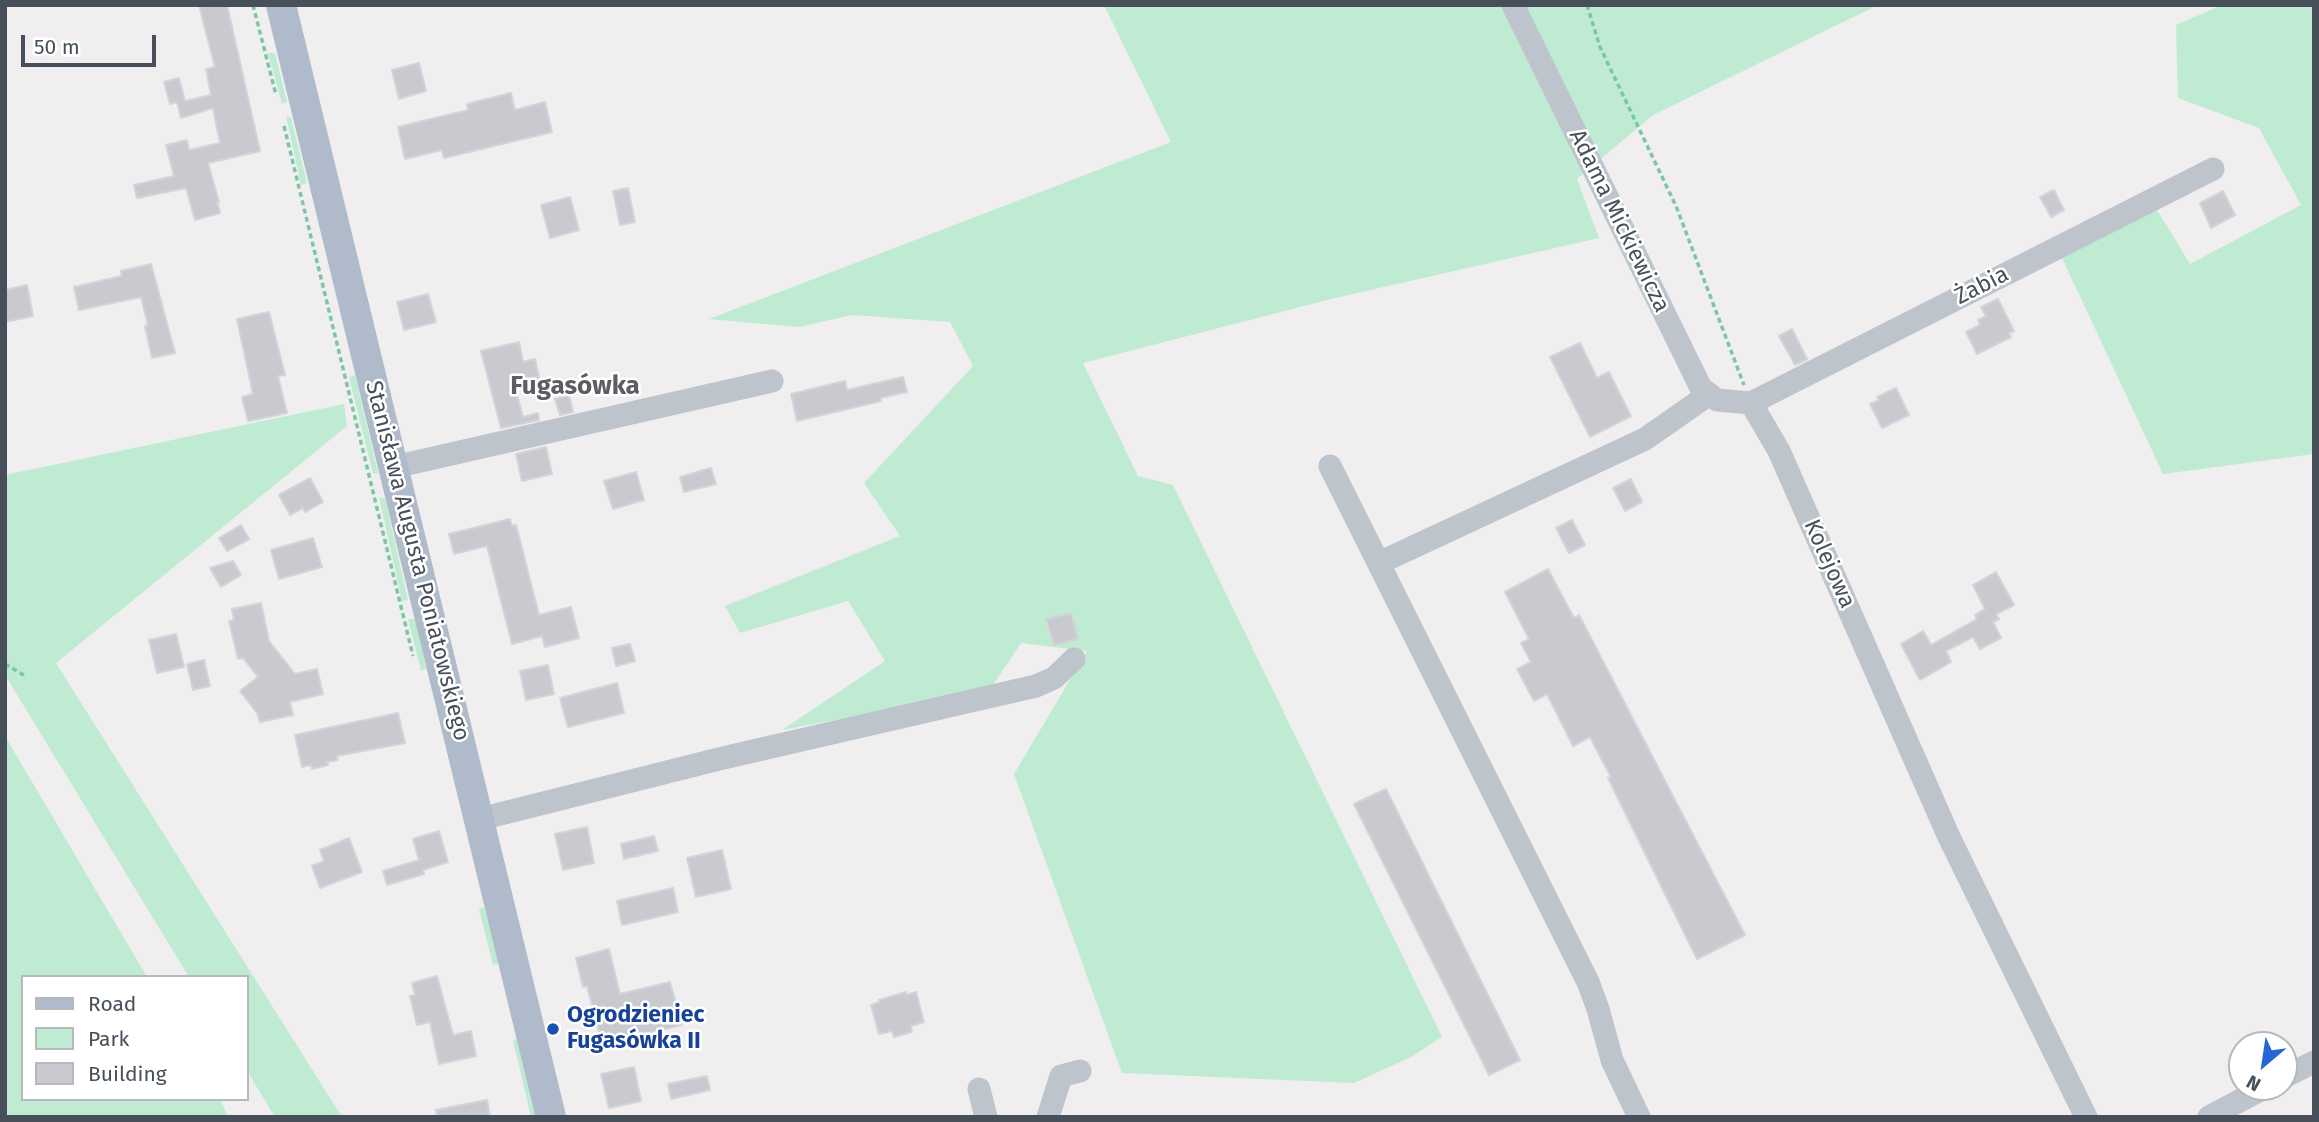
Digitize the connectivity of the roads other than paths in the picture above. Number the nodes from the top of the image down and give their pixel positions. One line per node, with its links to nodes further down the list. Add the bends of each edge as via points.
1 (281, 5): 8 (main road, Stanisława Augusta Poniatowskiego)
2 (1513, 5): 5 (street, Adama Mickiewicza, via 1696,379)
3 (2213, 169): 6 (street, Żabia)
4 (772, 381): 8 (street)
5 (1709, 395): 6 (street); 9 (street, via 1645,439)
6 (1751, 403): 21 (street, Kolejowa, via 1779,451 1949,837)
7 (1330, 466): 9 (street)
8 (394, 467): 11 (main road, Stanisława Augusta Poniatowskiego)
9 (1379, 563): 20 (street, via 1588,982 1617,1073)
10 (1074, 659): 11 (street, via 1054,678 1036,686)
11 (480, 819): 17 (main road, Stanisława Augusta Poniatowskiego)
12 (2314, 1062): 13 (street)
13 (2298, 1070)
14 (1080, 1071): 19 (street, via 1061,1076)
15 (979, 1089): 18 (street)
16 (2239, 1101): 22 (street)
17 (551, 1117)
18 (986, 1117)
19 (1048, 1117)
20 (1639, 1117)
21 (2086, 1117)
22 (2209, 1117)

